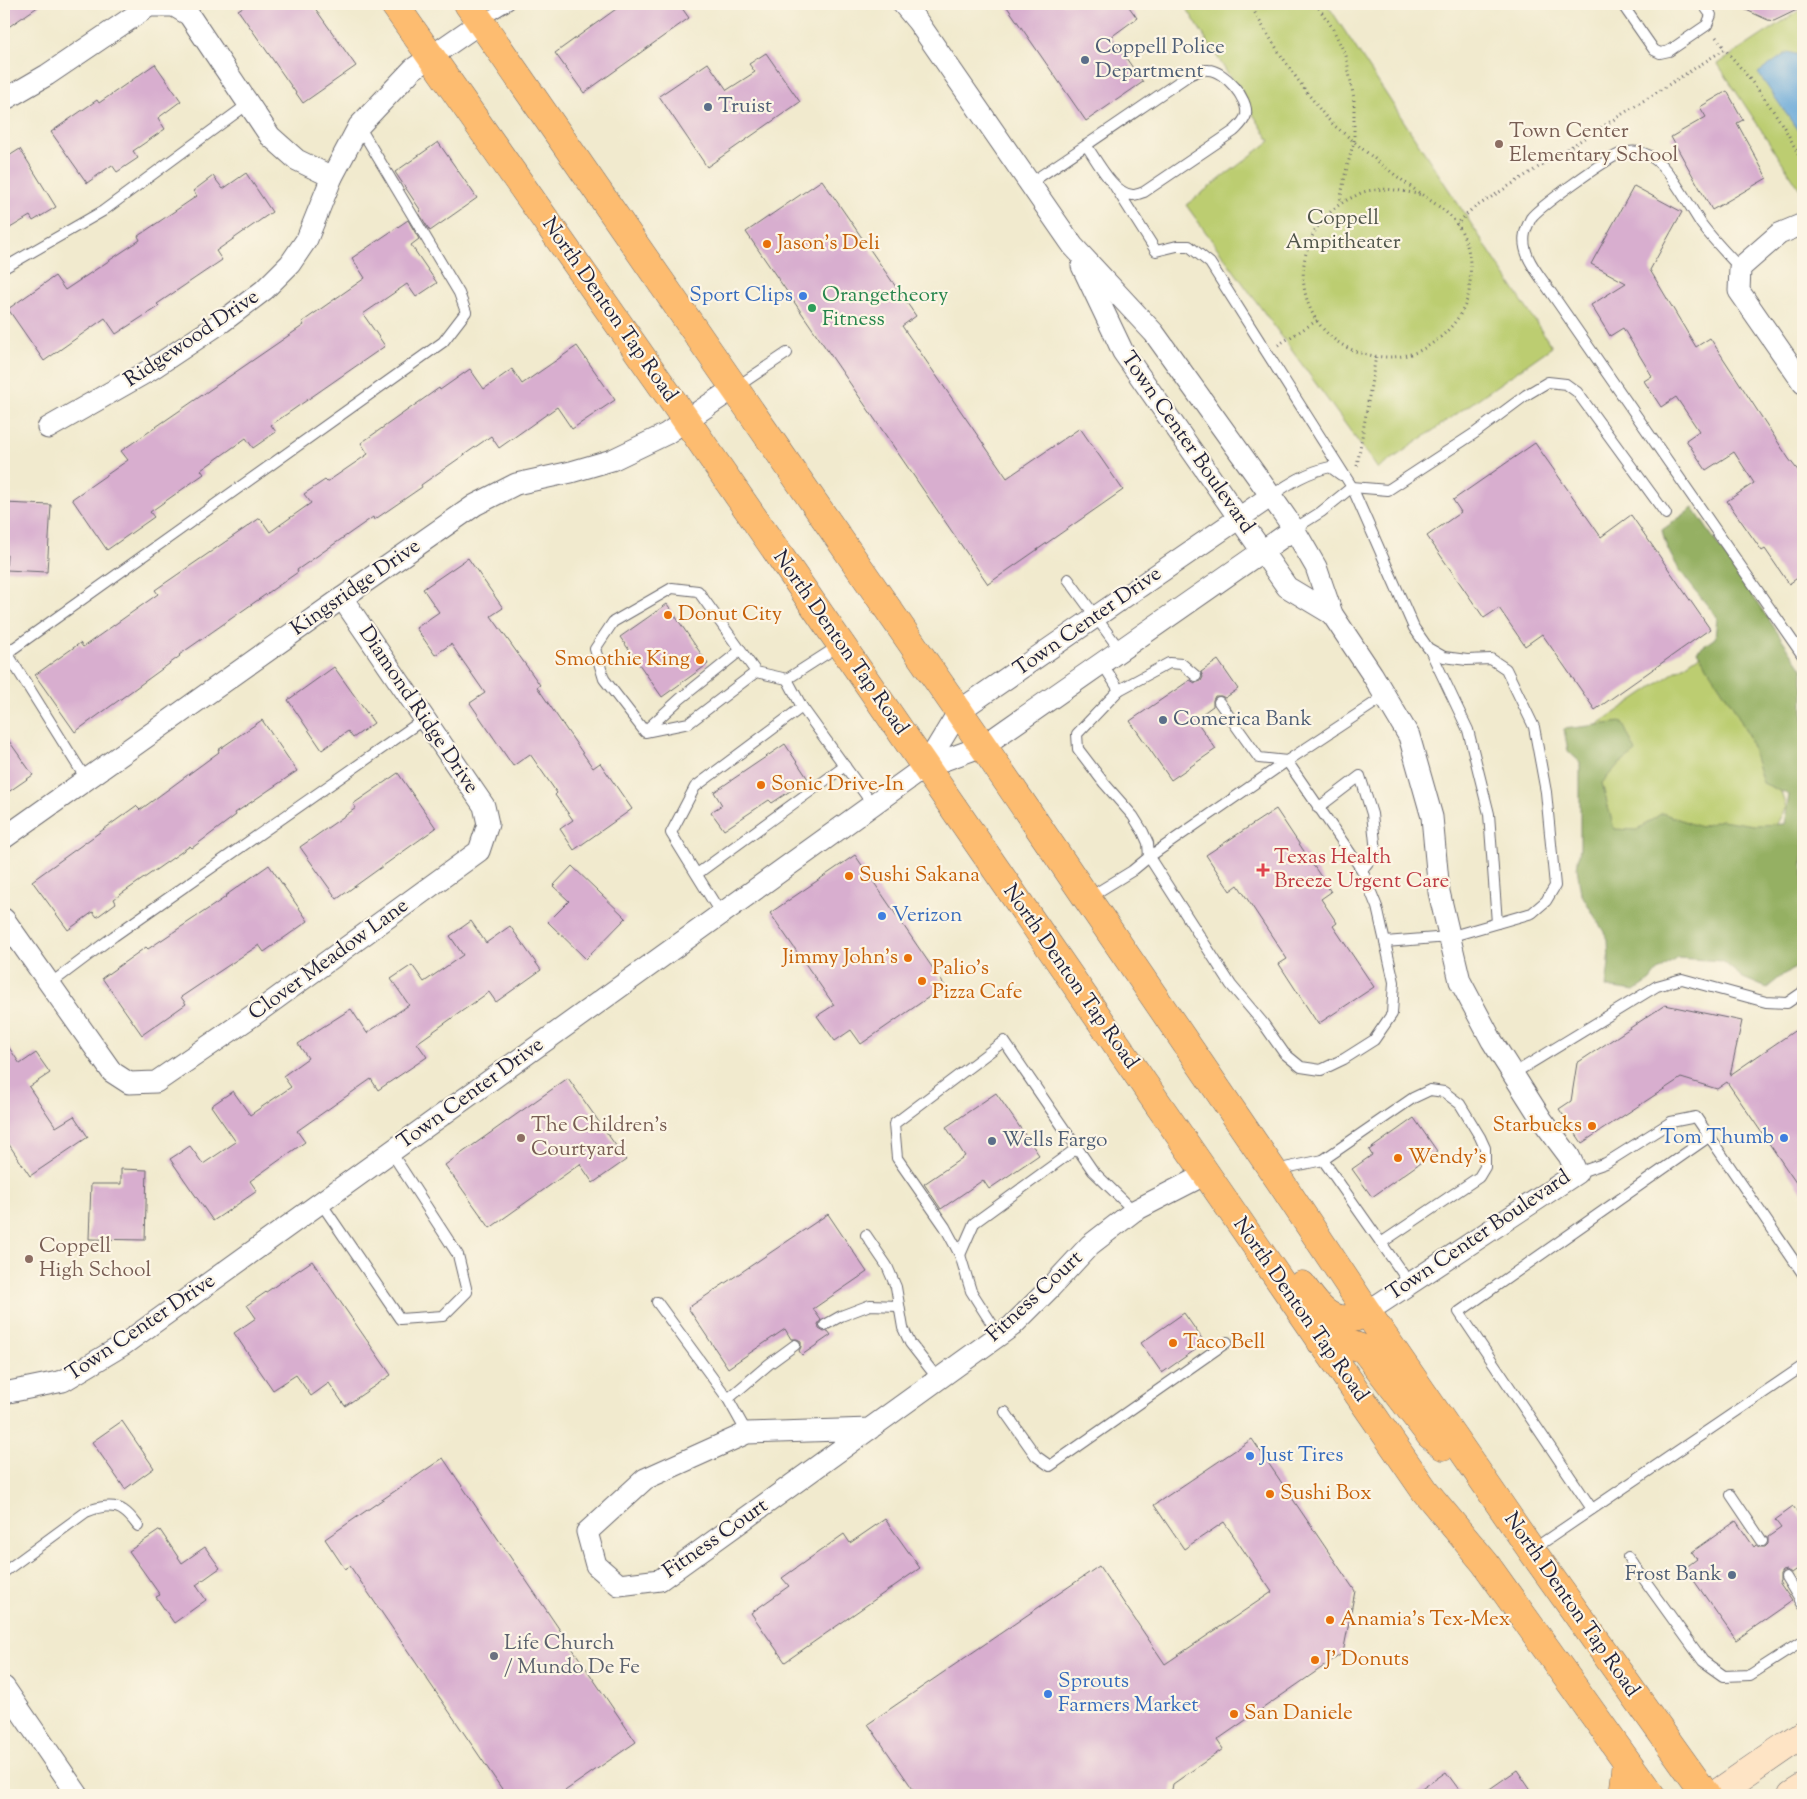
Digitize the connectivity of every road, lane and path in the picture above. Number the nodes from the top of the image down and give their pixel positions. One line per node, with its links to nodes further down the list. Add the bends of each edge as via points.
1 (394, 4): 9 (main road, North Denton Tap Road)
2 (509, 4): 8 (lane)
3 (903, 4): 17 (street, Town Center Boulevard)
4 (1250, 4): 13 (path, via 1317,105)
5 (1316, 4): 13 (path, via 1346,56 1354,99)
6 (1622, 4): 7 (lane, via 1654,50 1660,53 1669,51 1707,25 1712,15)
7 (1703, 4)
8 (474, 13): 9 (street, Ridgewood Drive); 31 (main road, North Denton Tap Road)
9 (431, 56): 12 (street, Ridgewood Drive, via 413,69); 32 (main road, North Denton Tap Road)
10 (4, 100): 11 (street, via 149,6 174,6 189,15)
11 (248, 104): 16 (street, via 270,136 297,160); 24 (lane, via 103,211)
12 (359, 126): 16 (street, Ridgewood Drive); 48 (lane, via 459,293 466,312 442,342)
13 (1354, 141): 19 (path); 20 (path)
14 (1086, 145): 17 (lane); 18 (lane); 18 (lane, via 1188,75 1208,70 1225,76 1235,88 1245,103 1246,114 1234,130 1144,192 1122,193)
15 (1803, 166): 22 (path, via 1786,129 1725,49 1471,210)
16 (332, 177): 33 (street, Ridgewood Drive, via 306,239 290,264 264,290 150,370)
17 (1030, 184): 23 (street, Town Center Boulevard)
18 (1114, 186): 28 (lane, via 1156,251 1189,246 1210,262)
19 (1422, 196): 20 (path, via 1394,188 1366,191); 22 (path, via 1443,209)
20 (1340, 202): 26 (path, via 1322,219 1309,240 1302,264 1304,289)
21 (1803, 224): 25 (street, via 1779,234)
22 (1456, 225): 29 (path, via 1469,250 1472,274 1467,299 1456,321 1440,339 1418,351 1394,357)
23 (1073, 246): 35 (street, Town Center Boulevard, via 1154,333); 37 (street, Town Center Boulevard, via 1123,352)
24 (4, 268)
25 (1740, 268): 30 (street, via 1739,291); 49 (lane, via 1703,226 1664,168 1653,158 1635,151 1619,154 1600,165 1544,206 1531,218 1525,233 1525,248 1542,282)
26 (1318, 320): 28 (path); 29 (path, via 1326,332 1346,347)
27 (787, 352): 31 (lane)
28 (1267, 353): 34 (lane)
29 (1376, 356): 34 (path)
30 (1803, 383)
31 (734, 388): 32 (street, Kingsridge Drive); 58 (main road, North Denton Tap Road)
32 (686, 420): 41 (street, Kingsridge Drive, via 666,434 612,460 516,484 475,506); 44 (main road, North Denton Tap Road)
33 (48, 428)
34 (1352, 487): 35 (lane, via 1330,467 1296,479); 36 (lane, via 1388,490 1548,382 1566,384 1577,392); 38 (lane); 47 (lane, via 1414,628)
35 (1271, 496): 37 (street, Town Center Drive); 38 (street, Town Center Boulevard)
36 (1666, 514)
37 (1239, 518): 39 (street, Town Center Boulevard); 43 (street, Town Center Drive)
38 (1294, 529): 39 (street, Town Center Drive); 42 (street, Town Center Boulevard, via 1316,567)
39 (1262, 552): 42 (street, Town Center Boulevard, via 1287,587); 46 (street, Town Center Drive)
40 (1068, 579): 43 (lane)
41 (342, 598): 59 (street, Diamond Ridge Drive); 65 (street, Kingsridge Drive)
42 (1332, 614): 55 (street, Town Center Boulevard)
43 (1096, 617): 46 (lane); 58 (street, Town Center Drive)
44 (840, 644): 53 (lane); 64 (main road, North Denton Tap Road)
45 (741, 650): 51 (lane); 60 (lane); 60 (lane, via 698,591 672,588 613,622 595,649 604,679)
46 (1120, 650): 50 (street, Town Center Drive)
47 (1430, 650): 76 (lane, via 1468,730 1488,814); 76 (lane, via 1444,657 1491,660 1506,669 1534,727 1546,792 1555,886 1546,901 1532,913)
48 (5, 651): 65 (lane)
49 (1803, 656)
50 (1102, 663): 54 (lane); 61 (street, Town Center Drive)
51 (756, 672): 53 (lane); 60 (lane, via 688,723)
52 (1196, 676): 54 (lane, via 1182,664 1169,663)
53 (788, 679): 57 (lane)
54 (1119, 690): 70 (lane, via 1077,734 1078,749 1133,816 1148,842)
55 (1385, 696): 62 (lane); 77 (street, Town Center Boulevard, via 1409,736 1432,817 1440,892)
56 (1219, 702): 62 (lane, via 1259,758)
57 (802, 707): 63 (lane); 72 (lane, via 695,787 671,833)
58 (959, 712): 61 (main road, North Denton Tap Road); 64 (street, Town Center Drive)
59 (424, 719): 68 (street, Diamond Ridge Drive, via 484,806); 79 (lane)
60 (645, 732)
61 (983, 746): 64 (street, Town Center Drive); 73 (main road, North Denton Tap Road)
62 (1287, 762): 67 (lane); 70 (lane)
63 (845, 766): 66 (lane); 72 (lane)
64 (925, 767): 66 (street, Town Center Drive); 88 (main road, North Denton Tap Road)
65 (86, 779): 69 (street, Kingsridge Drive)
66 (873, 805): 74 (street, Town Center Drive)
67 (1318, 808): 71 (lane); 71 (lane, via 1360,776 1372,814 1376,852)
68 (488, 824): 79 (street, Clover Meadow Lane, via 479,850 255,1014 156,1082 129,1083 112,1072)
69 (4, 838)
70 (1149, 857): 73 (lane); 78 (lane, via 1231,985 1284,1053 1302,1067 1321,1070 1344,1059 1374,1040 1392,1014 1394,982)
71 (1362, 870): 78 (lane, via 1377,907)
72 (697, 874): 74 (lane)
73 (1087, 899): 86 (main road, North Denton Tap Road)
74 (721, 914): 84 (street, Town Center Drive)
75 (4, 919): 79 (street)
76 (1497, 923): 77 (lane)
77 (1449, 936): 78 (lane); 81 (street, Town Center Boulevard, via 1460,981)
78 (1385, 942)
79 (50, 984)
80 (1803, 992): 81 (lane, via 1787,1003 1766,1002 1682,979 1657,986)
81 (1513, 1074): 87 (street, Town Center Boulevard, via 1569,1156)
82 (1710, 1136): 87 (lane, via 1696,1117 1671,1122 1606,1164); 94 (lane); 113 (lane, via 1460,1312)
83 (1078, 1148): 90 (lane, via 1093,1172); 93 (lane, via 974,1223); 93 (lane, via 1004,1041 894,1124 897,1158 945,1227)
84 (391, 1152): 89 (street, Town Center Drive); 89 (lane, via 458,1255 466,1292 443,1316 400,1319)
85 (1323, 1160): 86 (lane); 92 (lane); 92 (lane, via 1413,1098 1430,1090 1444,1092 1460,1104 1485,1148 1485,1167 1479,1177)
86 (1273, 1171): 98 (main road, North Denton Tap Road)
87 (1577, 1173): 95 (street, Town Center Boulevard)
88 (1213, 1185): 90 (street, Fitness Court); 98 (main road, via 1263,1231 1324,1313 1348,1320); 102 (main road, North Denton Tap Road)
89 (320, 1203): 106 (street, Town Center Drive, via 124,1344 63,1381)
90 (1134, 1211): 100 (street, Fitness Court, via 1090,1245 1052,1287)
91 (866, 1235): 97 (lane, via 887,1266 896,1287)
92 (1381, 1243): 95 (lane)
93 (960, 1255): 100 (lane, via 971,1291)
94 (1803, 1274)
95 (1410, 1284): 98 (street, Town Center Boulevard)
96 (657, 1302): 107 (lane)
97 (898, 1306): 99 (lane, via 870,1305); 105 (lane, via 910,1343)
98 (1367, 1312): 111 (main road, North Denton Tap Road)
99 (825, 1325)
100 (999, 1335): 105 (street, Fitness Court)
101 (1227, 1342): 108 (lane, via 1050,1466 1036,1456)
102 (1322, 1342): 111 (main road, via 1351,1343 1364,1349 1430,1436); 124 (main road, North Denton Tap Road, via 1425,1491 1485,1563)
103 (795, 1345): 107 (lane)
104 (1803, 1366): 113 (lane)
105 (938, 1379): 109 (street, Fitness Court)
106 (4, 1394)
107 (728, 1399): 110 (lane)
108 (1005, 1412)
109 (870, 1429): 110 (street, Fitness Court); 110 (street, Fitness Court, via 660,1580 619,1585 596,1565 587,1532 645,1479)
110 (747, 1433)
111 (1479, 1475): 116 (main road, North Denton Tap Road)
112 (1731, 1495): 115 (lane)
113 (1592, 1509): 116 (lane)
114 (138, 1526): 118 (lane, via 123,1509 94,1508)
115 (1762, 1541)
116 (1532, 1550): 129 (main road, North Denton Tap Road)
117 (1628, 1556): 121 (lane, via 1703,1661 1724,1676 1750,1675)
118 (4, 1572)
119 (1786, 1578): 120 (lane)
120 (1803, 1605)
121 (1803, 1640)
122 (4, 1687): 126 (street)
123 (1803, 1734): 130 (main road)
124 (1627, 1762): 127 (main road); 128 (main road, North Denton Tap Road)
125 (1803, 1788): 131 (main road)
126 (78, 1795)
127 (1622, 1795)
128 (1651, 1795)
129 (1706, 1795)
130 (1715, 1795)
131 (1792, 1795)

